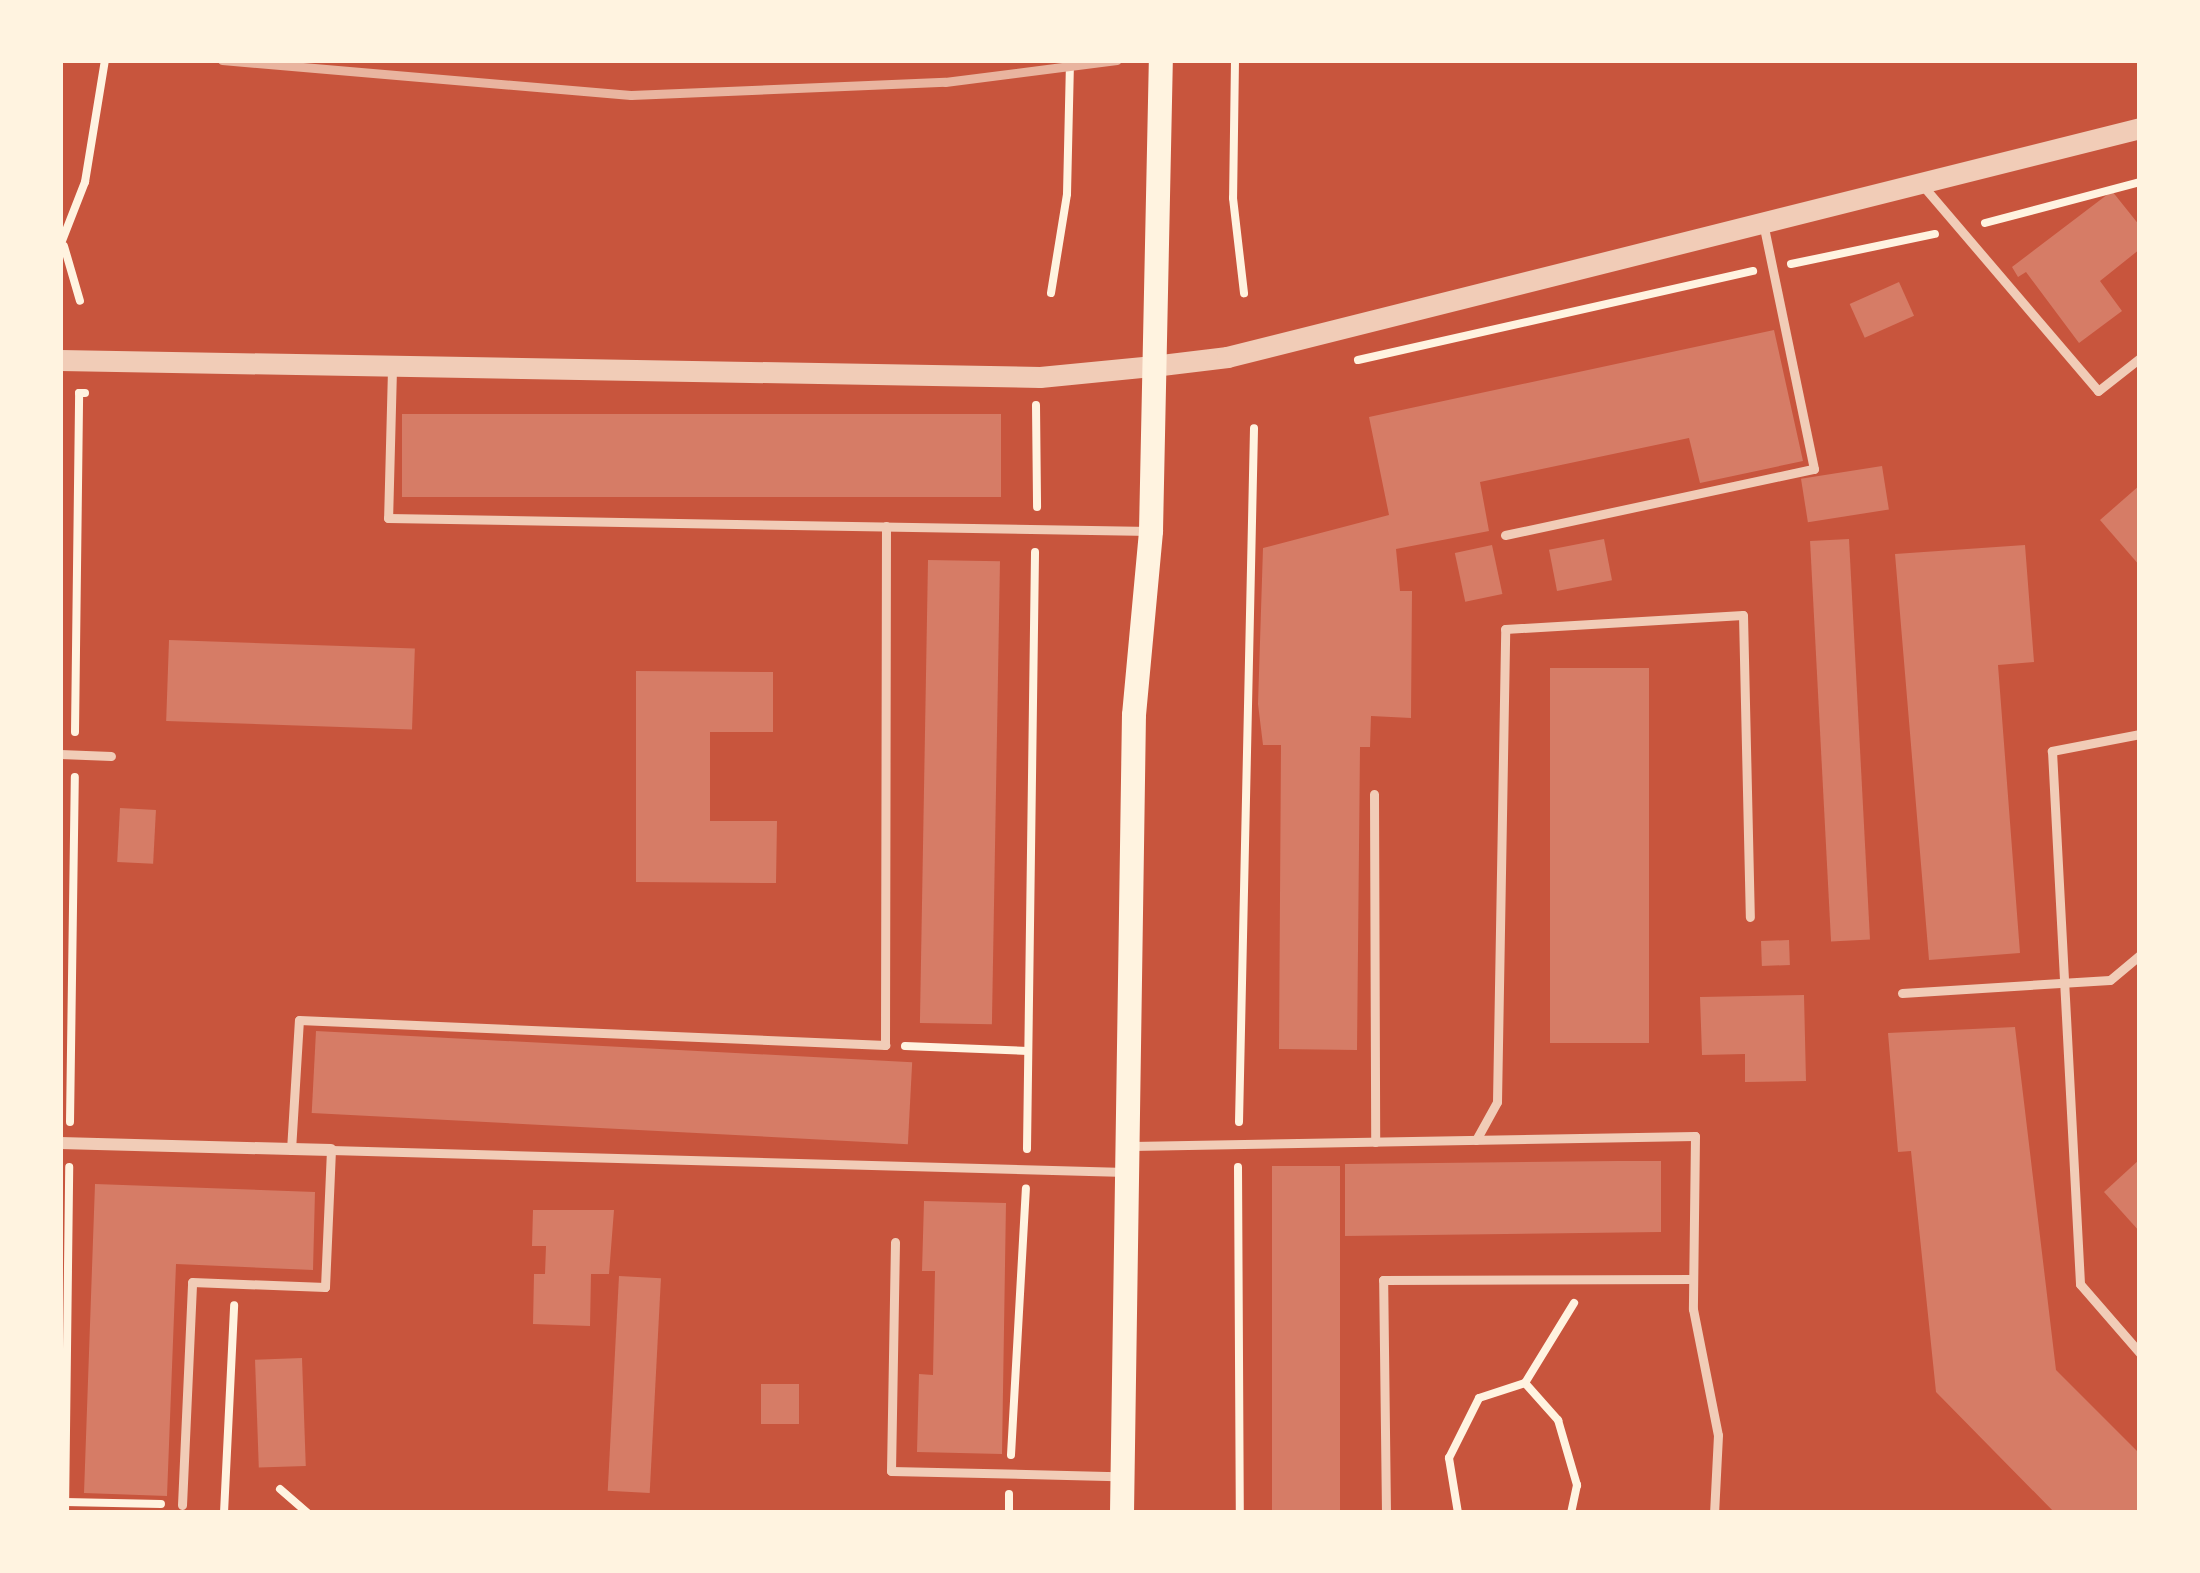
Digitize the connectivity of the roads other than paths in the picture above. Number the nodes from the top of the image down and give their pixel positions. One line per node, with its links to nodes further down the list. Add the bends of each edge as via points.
1 (1161, 60): 8 (main road)
2 (2140, 128): 3 (street)
3 (1920, 183): 4 (street); 5 (lane, via 2098,391)
4 (1763, 222): 8 (street, via 1227,357); 11 (lane, via 1814,470)
5 (2140, 358)
6 (60, 360): 7 (street)
7 (392, 364): 8 (street, via 1030,377); 9 (lane, via 388,518)
8 (1153, 366): 10 (main road)
9 (886, 526): 10 (lane); 23 (lane, via 885,1045 299,1020)
10 (1151, 531): 25 (main road, via 1134,715)
11 (1505, 536)
12 (2140, 734): 18 (lane, via 2052,751)
13 (60, 754): 14 (lane)
14 (110, 756)
15 (1374, 794): 21 (lane)
16 (1750, 917): 20 (lane, via 1743,615 1504,629 1497,1102)
17 (2140, 955): 18 (lane, via 2110,980)
18 (2064, 984): 19 (lane); 28 (lane, via 2080,1284)
19 (1902, 993)
20 (1476, 1139): 21 (lane); 27 (lane, via 1695,1136)
21 (1375, 1142): 25 (lane, via 1238,1144)
22 (65, 1143): 23 (street)
23 (291, 1150): 24 (street)
24 (331, 1150): 25 (lane, via 1027,1170); 30 (lane, via 325,1287 192,1282)
25 (1131, 1160): 29 (main road)
26 (896, 1242): 29 (lane, via 891,1471)
27 (1693, 1279): 32 (lane, via 1383,1280); 33 (lane, via 1718,1435)
28 (2140, 1354)
29 (1123, 1476): 31 (main road)
30 (182, 1505)
31 (1122, 1513)
32 (1386, 1513)
33 (1714, 1513)

